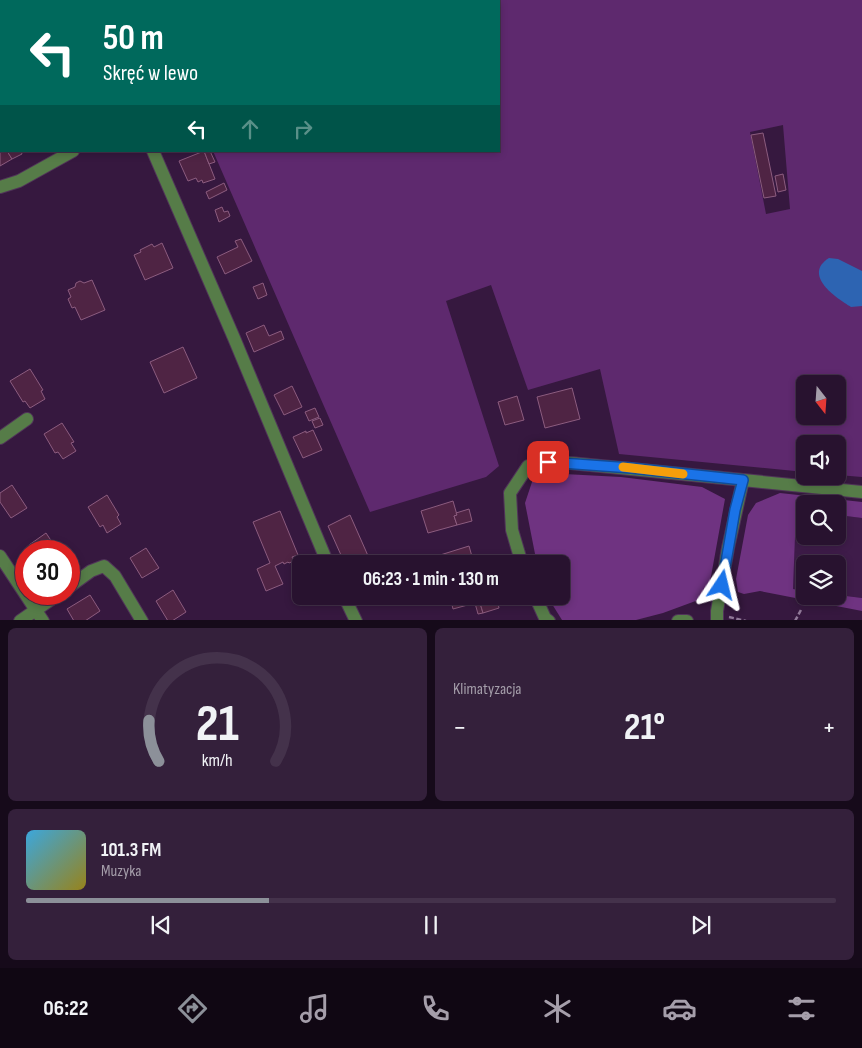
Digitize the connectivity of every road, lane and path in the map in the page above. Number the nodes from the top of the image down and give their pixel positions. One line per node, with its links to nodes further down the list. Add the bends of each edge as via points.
1 (71, 152): 3 (street, via 19,181)
2 (153, 152): 8 (street)
3 (0, 187)
4 (27, 419): 5 (street)
5 (0, 438)
6 (743, 480): 7 (street); 9 (street, via 570,463 548,462 528,466 510,493 512,530); 17 (street, via 717,611)
7 (862, 492)
8 (324, 555)
9 (519, 555)
10 (0, 556): 16 (street)
11 (80, 579): 19 (street, via 104,566 115,576)
12 (49, 605): 16 (street)
13 (348, 605): 20 (street)
14 (540, 605): 21 (street)
15 (802, 608): 25 (path)
16 (40, 615): 18 (street)
17 (721, 618): 24 (path)
18 (20, 620)
19 (142, 620)
20 (356, 620)
21 (549, 620)
22 (678, 620): 23 (street)
23 (687, 620)
24 (746, 620)
25 (795, 620)

